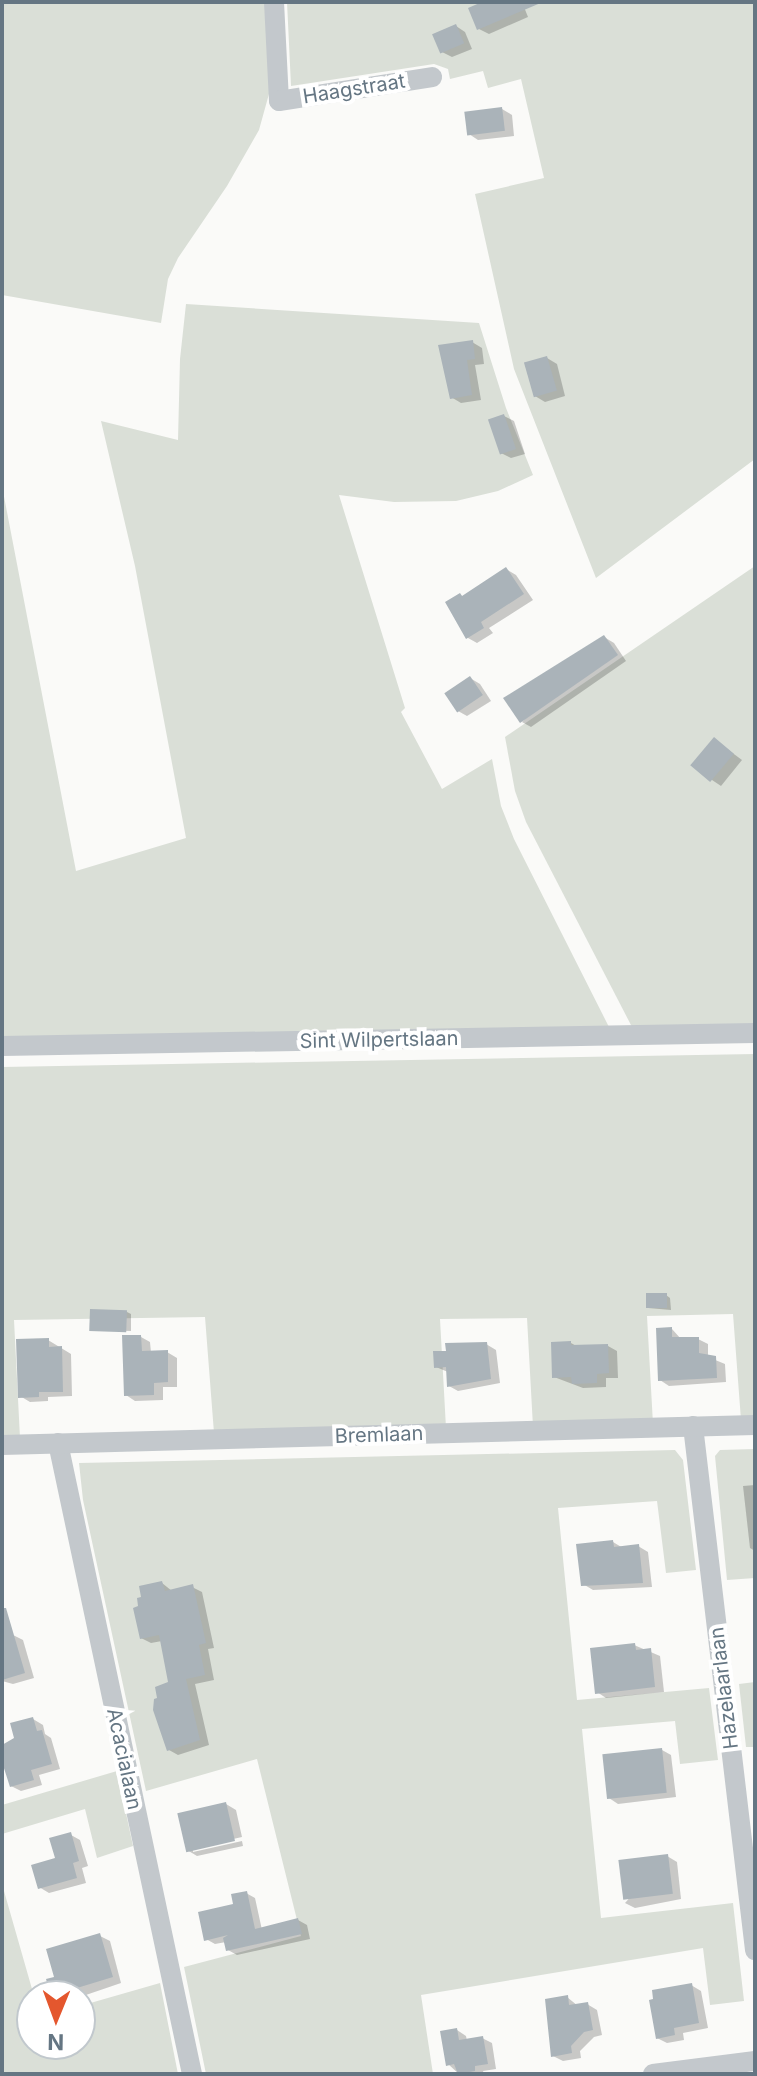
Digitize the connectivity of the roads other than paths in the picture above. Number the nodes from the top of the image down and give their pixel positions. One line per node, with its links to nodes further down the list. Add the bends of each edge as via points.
1 (274, 2): 2 (street, Haagstraat, via 279,101)
2 (432, 77)
3 (755, 1033): 4 (street, Sint Wilpertslaan)
4 (2, 1046)
5 (755, 1425): 6 (street, Bremlaan)
6 (693, 1426): 7 (street, Bremlaan); 9 (street, Hazelaarlaan)
7 (58, 1443): 8 (street, Bremlaan); 12 (street, Acacialaan)
8 (2, 1445)
9 (755, 1950)
10 (755, 2061): 11 (street)
11 (684, 2071): 13 (street)
12 (192, 2074)
13 (653, 2074)

